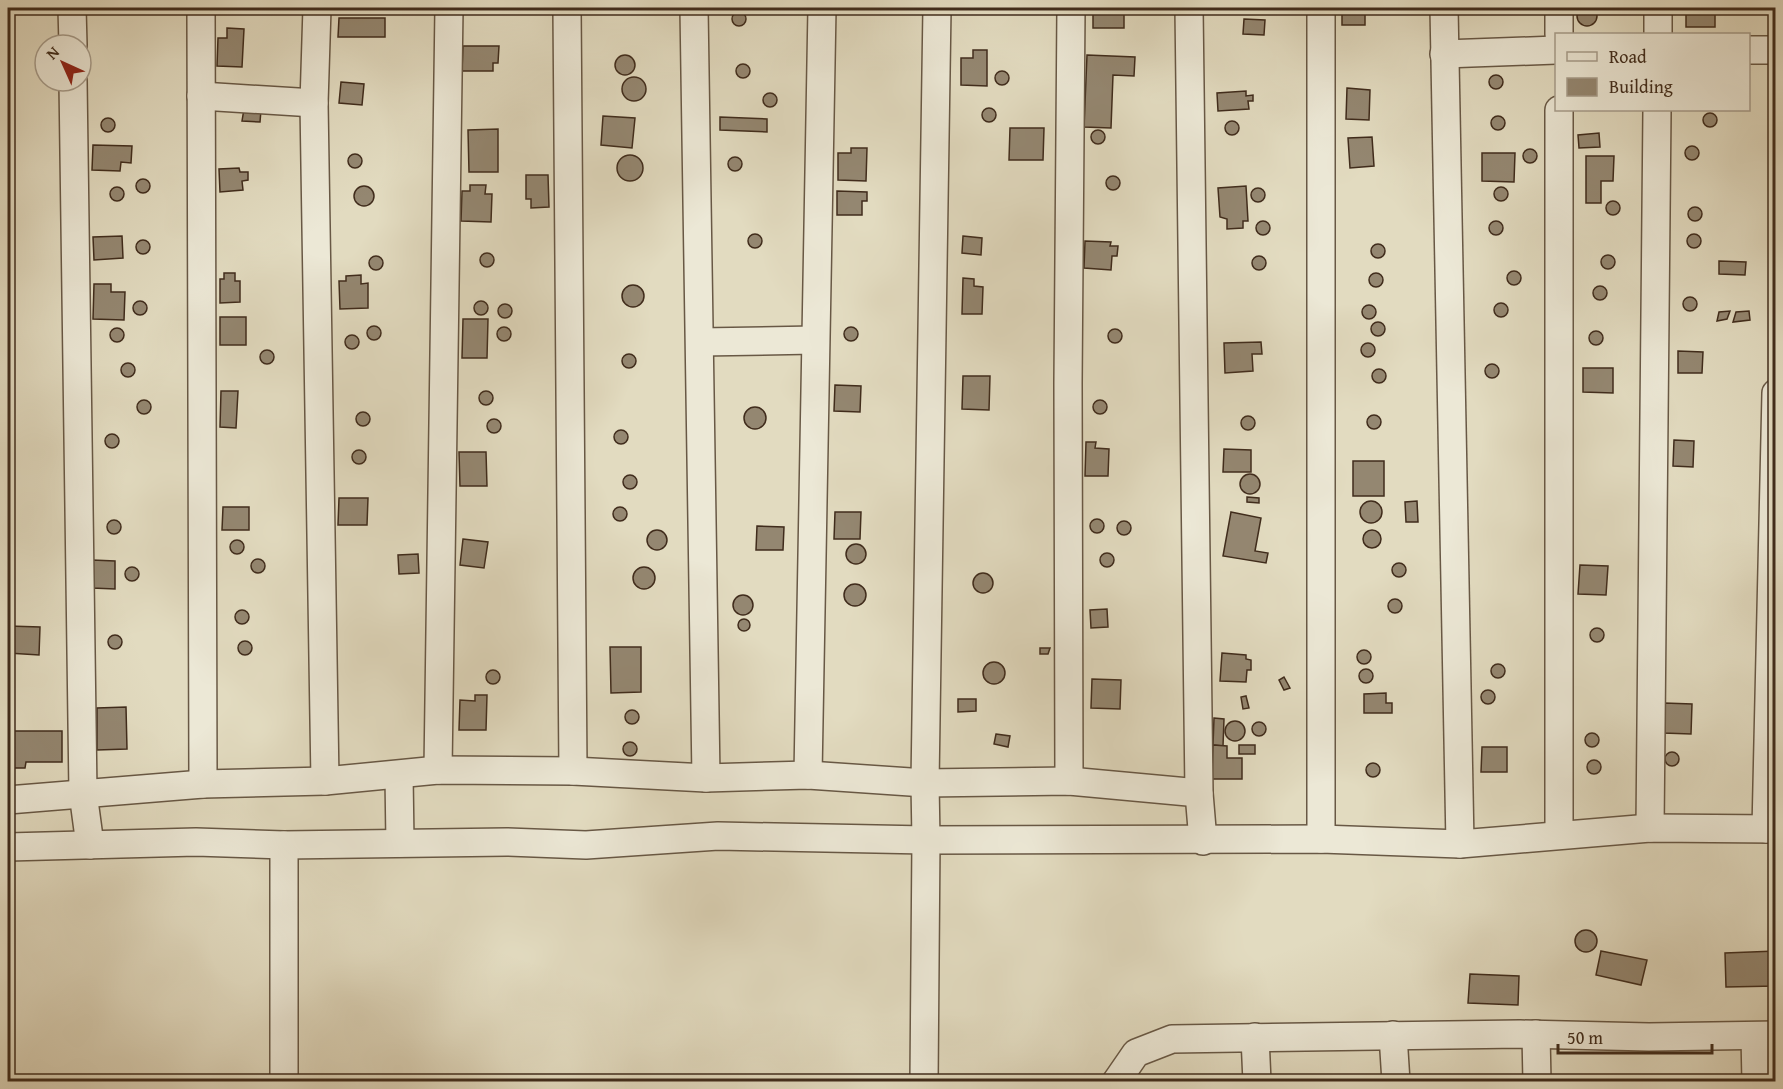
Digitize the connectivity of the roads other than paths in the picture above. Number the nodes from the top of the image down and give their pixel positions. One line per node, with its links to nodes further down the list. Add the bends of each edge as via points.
1 (72, 8): 15 (street)
2 (201, 8): 23 (street)
3 (317, 8): 24 (street)
4 (449, 8): 30 (street)
5 (567, 8): 31 (street)
6 (694, 8): 28 (street)
7 (822, 8): 27 (street)
8 (937, 8): 37 (street)
9 (1071, 8): 36 (street)
10 (1189, 8): 40 (street)
11 (1321, 8): 45 (street)
12 (1444, 8): 21 (street)
13 (1559, 8): 16 (street)
14 (1658, 8): 17 (street)
15 (73, 33)
16 (1559, 33)
17 (1658, 33)
18 (1555, 50): 21 (street)
19 (1750, 50): 20 (street)
20 (1776, 50)
21 (1444, 54): 49 (street)
22 (73, 93): 39 (street)
23 (201, 96): 24 (street); 38 (street)
24 (314, 103): 35 (street)
25 (1559, 111): 44 (street)
26 (1657, 111): 42 (street)
27 (815, 340): 28 (street); 33 (street)
28 (700, 342): 34 (street)
29 (1776, 393): 43 (street)
30 (438, 770): 31 (street); 32 (street)
31 (573, 771): 34 (street)
32 (399, 775): 35 (street); 48 (street)
33 (808, 775): 34 (street); 37 (street)
34 (706, 778)
35 (325, 781): 38 (street)
36 (1069, 781): 37 (street); 40 (street)
37 (925, 783): 46 (street)
38 (203, 784): 39 (street)
39 (83, 793): 41 (street); 50 (street)
40 (1199, 793): 47 (street)
41 (8, 800)
42 (1650, 828): 43 (street); 44 (street)
43 (1771, 829)
44 (1559, 835): 49 (street)
45 (1322, 839): 47 (street); 49 (street)
46 (926, 840): 47 (street); 48 (street, via 718,836 586,845); 58 (street)
47 (1203, 841)
48 (400, 843): 51 (street)
49 (1460, 844)
50 (90, 845): 51 (street); 52 (street)
51 (284, 845): 57 (street)
52 (8, 847)
53 (1536, 1034): 54 (street); 55 (street); 62 (street)
54 (1394, 1035): 56 (street); 61 (street)
55 (1765, 1035): 63 (street)
56 (1255, 1037): 59 (street, via 1172,1039 1136,1053); 60 (street)
57 (284, 1082)
58 (924, 1082)
59 (1116, 1082)
60 (1257, 1082)
61 (1396, 1082)
62 (1537, 1082)
63 (1756, 1082)

